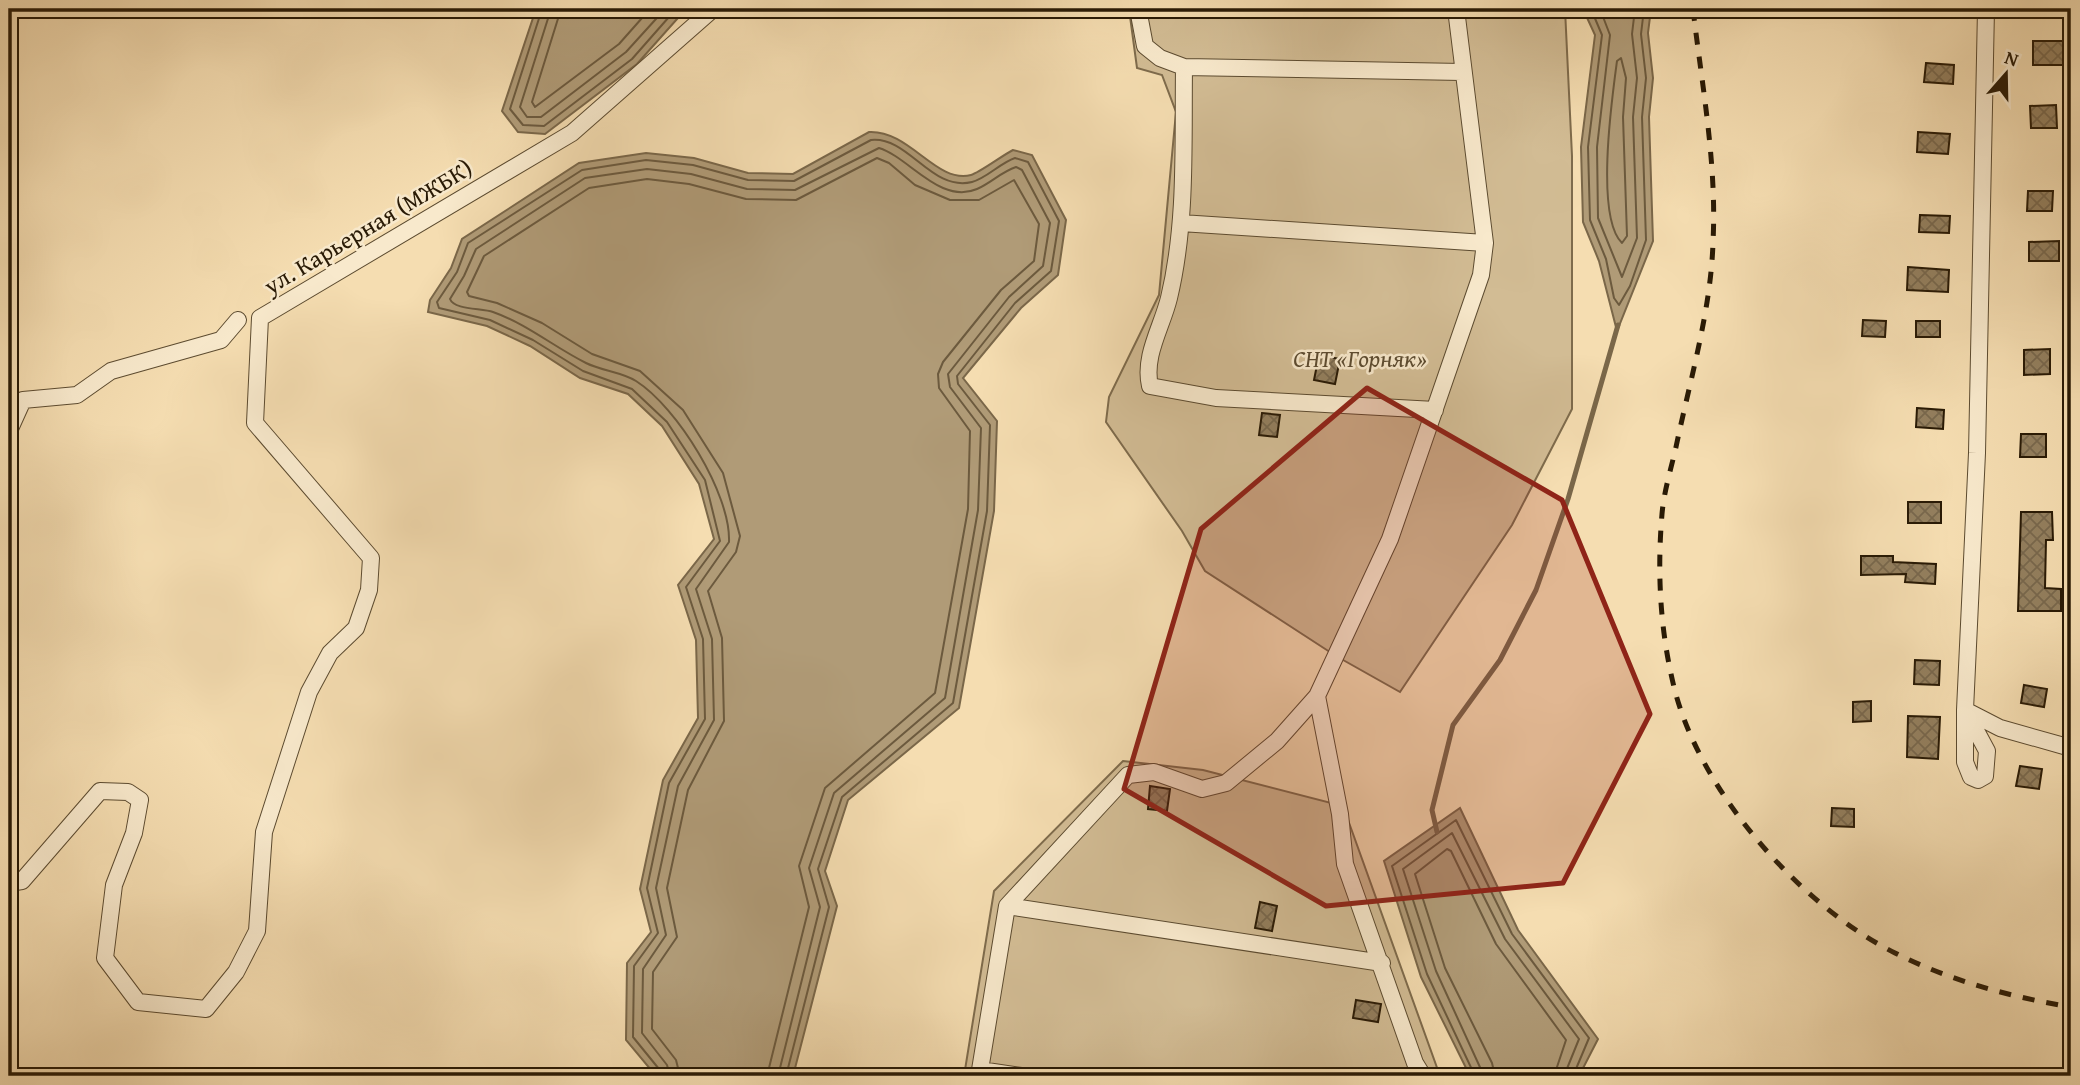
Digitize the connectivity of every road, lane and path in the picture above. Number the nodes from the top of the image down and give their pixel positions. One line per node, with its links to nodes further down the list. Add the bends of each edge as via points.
1 (713, 9): 14 (street, ул. Карьерная (МЖБК), via 572,133 260,318 255,423 371,558 369,590 356,628 330,653 309,692 264,832 257,932 221,991 206,1009 138,1002 105,958 114,885 134,833 140,800 128,792 100,791 22,881)
2 (1138, 9): 5 (street, via 1145,47)
3 (1457, 9): 6 (street)
4 (1986, 9): 13 (street, via 1977,453 1965,710 2000,728)
5 (1184, 67): 6 (street); 7 (street)
6 (1462, 72): 8 (street)
7 (1181, 223): 8 (street); 10 (street, via 1169,298 1147,373 1150,386 1216,398)
8 (1485, 243): 10 (street, via 1481,275)
9 (238, 320): 11 (street, via 221,341 111,371 77,395 23,400)
10 (1435, 410): 12 (street, via 1390,539)
11 (9, 431)
12 (1317, 696): 15 (street, via 1276,741 1226,783 1202,789 1154,772 1128,775); 16 (street, via 1345,864)
13 (2071, 748)
14 (9, 883)
15 (1007, 906): 16 (street); 17 (street)
16 (1382, 963): 19 (street)
17 (979, 1073): 18 (street)
18 (1021, 1076)
19 (1423, 1076)

